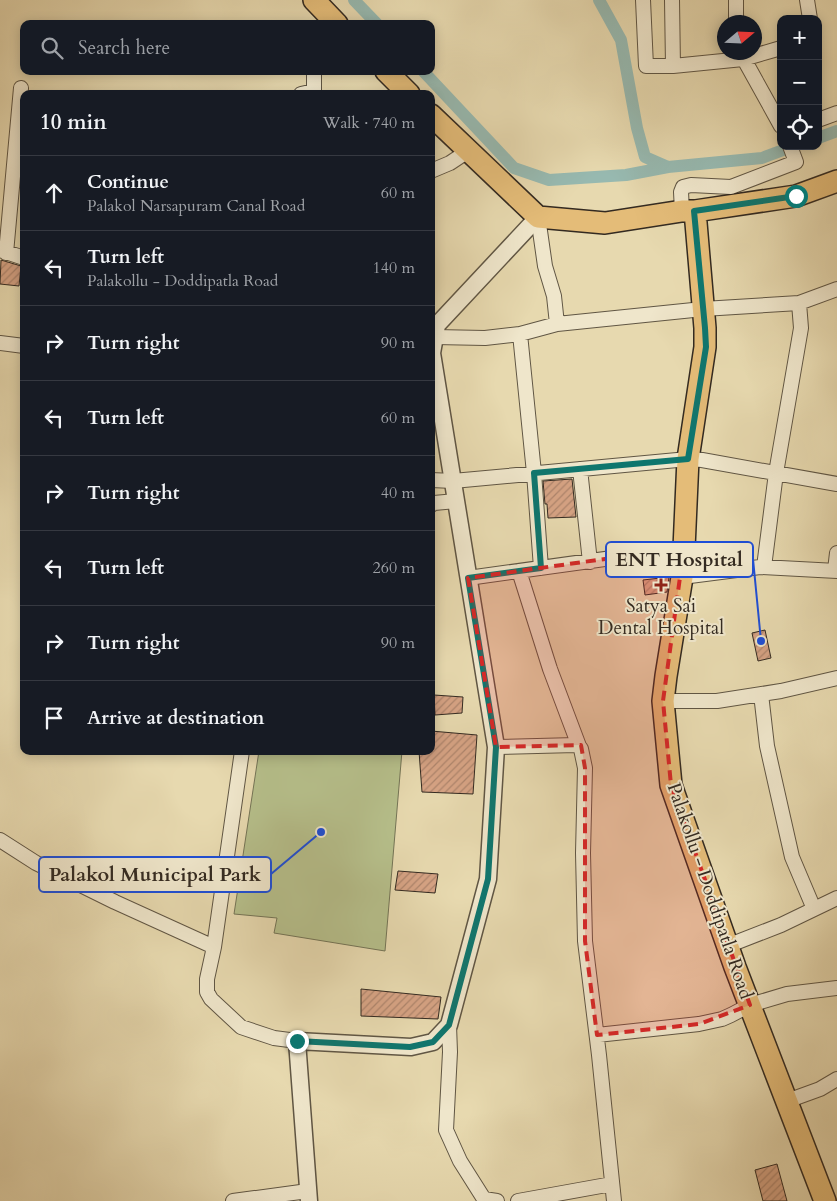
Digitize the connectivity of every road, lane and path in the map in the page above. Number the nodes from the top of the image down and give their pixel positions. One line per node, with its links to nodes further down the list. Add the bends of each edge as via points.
1 (643, 0): 11 (street, via 646,66)
2 (672, 0): 11 (street)
3 (736, 0): 5 (street)
4 (807, 0): 6 (street)
5 (736, 15)
6 (809, 15)
7 (777, 49): 8 (street)
8 (762, 52)
9 (717, 60): 11 (street)
10 (743, 60): 19 (street)
11 (673, 66)
12 (313, 75): 14 (street)
13 (390, 75): 15 (main road)
14 (310, 90)
15 (405, 90)
16 (20, 97): 27 (street)
17 (837, 113): 20 (street)
18 (435, 119): 22 (main road)
19 (777, 119)
20 (822, 119)
21 (792, 150): 25 (street, via 796,162 731,187 691,185 683,188 681,192)
22 (468, 151): 23 (street); 26 (main road)
23 (435, 169)
24 (837, 181): 25 (main road, via 796,196)
25 (688, 211): 26 (main road, via 605,223); 31 (main road, Palakollu - Doddipatla Road)
26 (538, 216): 32 (street); 33 (street, via 437,325)
27 (3, 252): 28 (street)
28 (20, 257)
29 (837, 288): 30 (street)
30 (799, 303): 31 (street); 42 (street, via 801,328)
31 (703, 309): 32 (street); 39 (main road, Palakollu - Doddipatla Road, via 706,347)
32 (557, 324): 34 (street)
33 (435, 331)
34 (520, 334): 35 (street, via 485,338); 41 (street)
35 (435, 337)
36 (0, 343): 37 (street)
37 (20, 346)
38 (435, 371): 44 (street)
39 (688, 459): 40 (street); 42 (street); 48 (main road, Palakollu - Doddipatla Road)
40 (580, 469): 41 (street); 50 (street)
41 (534, 473): 44 (street); 52 (street)
42 (776, 473): 45 (street); 51 (street)
43 (435, 480): 44 (street)
44 (453, 481): 46 (street)
45 (837, 484)
46 (456, 501): 47 (street); 56 (street)
47 (435, 503)
48 (684, 548): 50 (street); 55 (main road, Palakollu - Doddipatla Road)
49 (837, 553): 53 (street)
50 (590, 562): 52 (street)
51 (764, 567): 53 (street); 55 (street)
52 (541, 568): 54 (street)
53 (836, 570)
54 (519, 572): 56 (street); 60 (street)
55 (682, 577): 59 (main road, Palakollu - Doddipatla Road)
56 (468, 578): 61 (street)
57 (837, 678): 58 (street)
58 (760, 694): 59 (street, via 717,701); 65 (street, via 767,746 792,857)
59 (664, 701): 67 (main road, Palakollu - Doddipatla Road, via 671,786)
60 (579, 746): 61 (street); 71 (street, via 585,768 585,941)
61 (496, 747): 70 (street, via 488,879)
62 (241, 755): 66 (street)
63 (0, 840): 66 (street, via 36,863)
64 (837, 898): 65 (street)
65 (814, 909): 67 (street)
66 (214, 946): 72 (street, via 207,979 207,992 212,999 241,1027 274,1038)
67 (728, 946): 69 (main road, Palakollu - Doddipatla Road)
68 (837, 988): 69 (street, via 787,994)
69 (750, 1005): 71 (street, via 731,1015 699,1024); 74 (main road, Palakollu - Doddipatla Road)
70 (449, 1025): 72 (street, via 433,1042 410,1047); 78 (street, via 446,1130 460,1161 484,1198)
71 (597, 1034): 75 (street)
72 (297, 1041): 76 (street)
73 (837, 1079): 74 (street)
74 (786, 1101): 81 (main road, Palakollu - Doddipatla Road)
75 (612, 1184): 79 (street); 80 (street)
76 (309, 1196): 77 (street)
77 (233, 1201)
78 (497, 1201)
79 (518, 1201)
80 (614, 1201)
81 (825, 1201)

